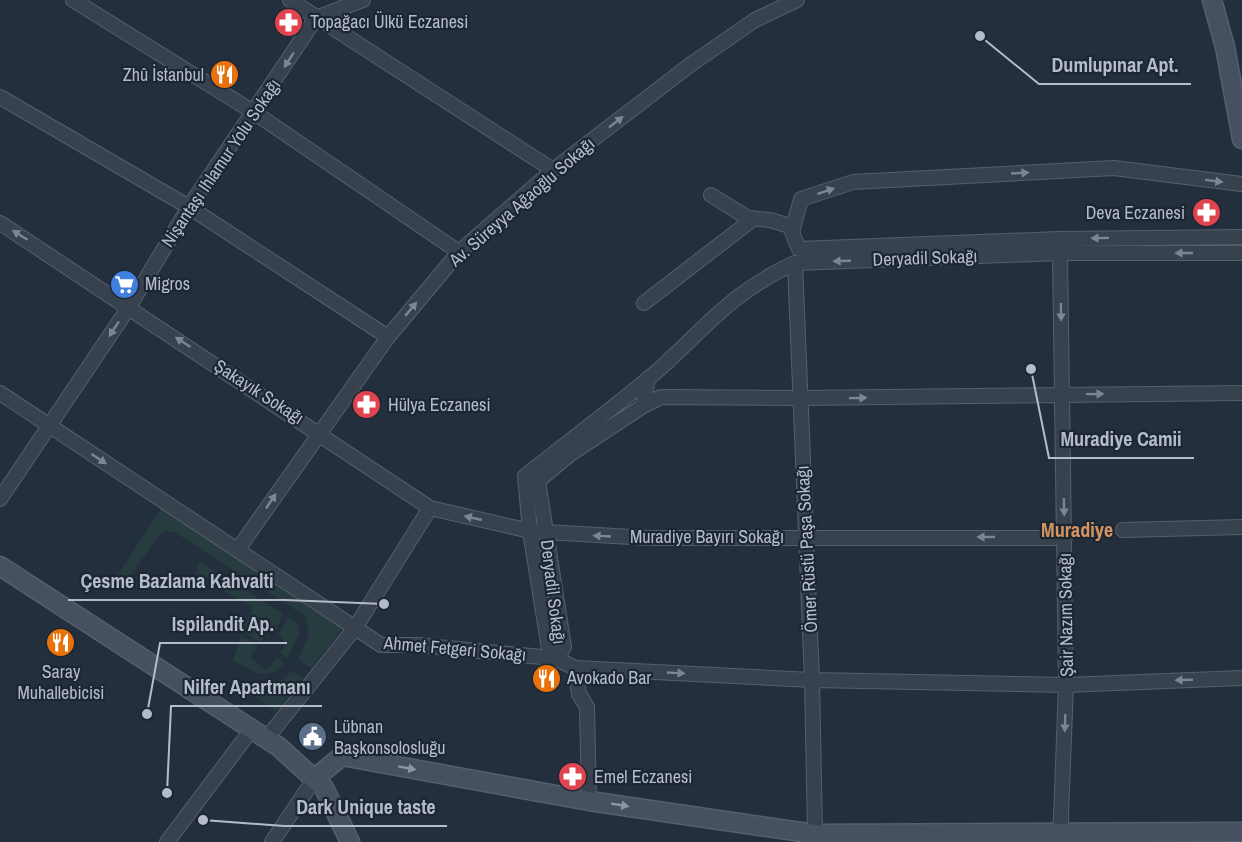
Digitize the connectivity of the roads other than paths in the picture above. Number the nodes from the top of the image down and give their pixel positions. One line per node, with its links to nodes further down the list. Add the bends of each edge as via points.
1 (73, 0): 10 (street)
2 (290, 0): 6 (street)
3 (363, 0): 6 (street)
4 (797, 0): 12 (street, Av. Süreyya Ağaoğlu Sokağı, one-way to 4, via 690,65 755,20)
5 (1212, 0): 7 (street)
6 (316, 18): 10 (street, Nişantaşı Ihlamur Yolu Sokağı, one-way to 10); 12 (street)
7 (1225, 47): 8 (street); 11 (street)
8 (1242, 61)
9 (0, 97): 15 (street)
10 (255, 113): 15 (street, Nişantaşı Ihlamur Yolu Sokağı); 20 (street)
11 (1242, 135)
12 (553, 170): 20 (street, Av. Süreyya Ağaoğlu Sokağı)
13 (1242, 184): 18 (street, one-way to 13, via 801,199 853,182 1114,168)
14 (711, 195): 16 (street)
15 (189, 207): 25 (street, Nişantaşı Ihlamur Yolu Sokağı); 26 (street)
16 (753, 219): 18 (street); 24 (street)
17 (0, 223): 25 (street, Şakayık Sokağı, one-way to 17)
18 (793, 227): 19 (street, Deryadil Sokağı, one-way to 18, via 800,249)
19 (1242, 237)
20 (459, 252): 26 (street, Av. Süreyya Ağaoğlu Sokağı, one-way to 20)
21 (1060, 253): 22 (street, Deryadil Sokağı, one-way to 21); 23 (street, Deryadil Sokağı, one-way to 23); 30 (street, Şair Nazım Sokağı, one-way to 30)
22 (1242, 253)
23 (795, 263): 27 (street, Deryadil Sokağı, via 763,277 715,313); 31 (street, Ömer Rüstü Paşa Sokağı)
24 (645, 303)
25 (129, 307): 33 (street, Nişantaşı Ihlamur Yolu Sokağı, one-way to 33); 34 (street, Şakayık Sokağı, one-way to 25)
26 (388, 337): 34 (street, Av. Süreyya Ağaoğlu Sokağı)
27 (648, 378): 32 (street); 35 (street, Deryadil Sokağı)
28 (0, 393): 33 (street, Ahmet Fetgeri Sokağı)
29 (1242, 393): 30 (street, Deryadil Sokağı, one-way to 29)
30 (1062, 395): 31 (street, Deryadil Sokağı, one-way to 30); 43 (street, Şair Nazım Sokağı, one-way to 43)
31 (800, 399): 32 (street, Deryadil Sokağı, via 661,397); 42 (street, Ömer Rüstü Paşa Sokağı)
32 (643, 406): 35 (street, Deryadil Sokağı)
33 (50, 427): 36 (street, Nişantaşı Ihlamur Yolu Sokağı); 44 (street, Ahmet Fetgeri Sokağı, one-way to 44)
34 (318, 432): 37 (street, Şakayık Sokağı); 44 (street, Av. Süreyya Ağaoğlu Sokağı, one-way to 34)
35 (551, 464): 40 (street, Deryadil Sokağı, via 525,476); 41 (street, Deryadil Sokağı, via 538,481)
36 (0, 499)
37 (430, 508): 40 (street, Şakayık Sokağı, one-way to 37); 46 (street)
38 (1242, 527): 39 (street)
39 (1123, 530)
40 (530, 531): 41 (street, Muradiye Bayırı Sokağı); 47 (street, Deryadil Sokağı, via 549,649)
41 (546, 533): 42 (street, Muradiye Bayırı Sokağı, one-way to 41, via 648,538); 47 (street, Deryadil Sokağı, via 564,647)
42 (806, 537): 43 (street, Muradiye Bayırı Sokağı, one-way to 42); 50 (street, Ömer Rüstü Paşa Sokağı)
43 (1065, 538): 51 (street, Şair Nazım Sokağı)
44 (238, 549): 46 (street, Ahmet Fetgeri Sokağı)
45 (0, 566): 52 (street)
46 (355, 628): 47 (street, Ahmet Fetgeri Sokağı, via 381,645); 52 (street)
47 (557, 659): 48 (street, Ahmet Fetgeri Sokağı)
48 (575, 668): 50 (street, Ahmet Fetgeri Sokağı, one-way to 50); 54 (street, via 579,694 586,707)
49 (1242, 678): 51 (street, Ahmet Fetgeri Sokağı, one-way to 51)
50 (812, 680): 51 (street, Ahmet Fetgeri Sokağı); 56 (street, Ömer Rüstü Paşa Sokağı)
51 (1066, 685): 57 (street, Şair Nazım Sokağı, one-way to 57)
52 (259, 734): 53 (street); 59 (street)
53 (315, 778): 54 (street, one-way to 54, via 342,756); 60 (street); 61 (street, via 324,788)
54 (589, 801): 56 (street, one-way to 56)
55 (1242, 832): 57 (street)
56 (814, 834): 58 (street)
57 (1060, 837): 58 (street)
58 (882, 838)
59 (167, 842)
60 (272, 842)
61 (350, 842)

